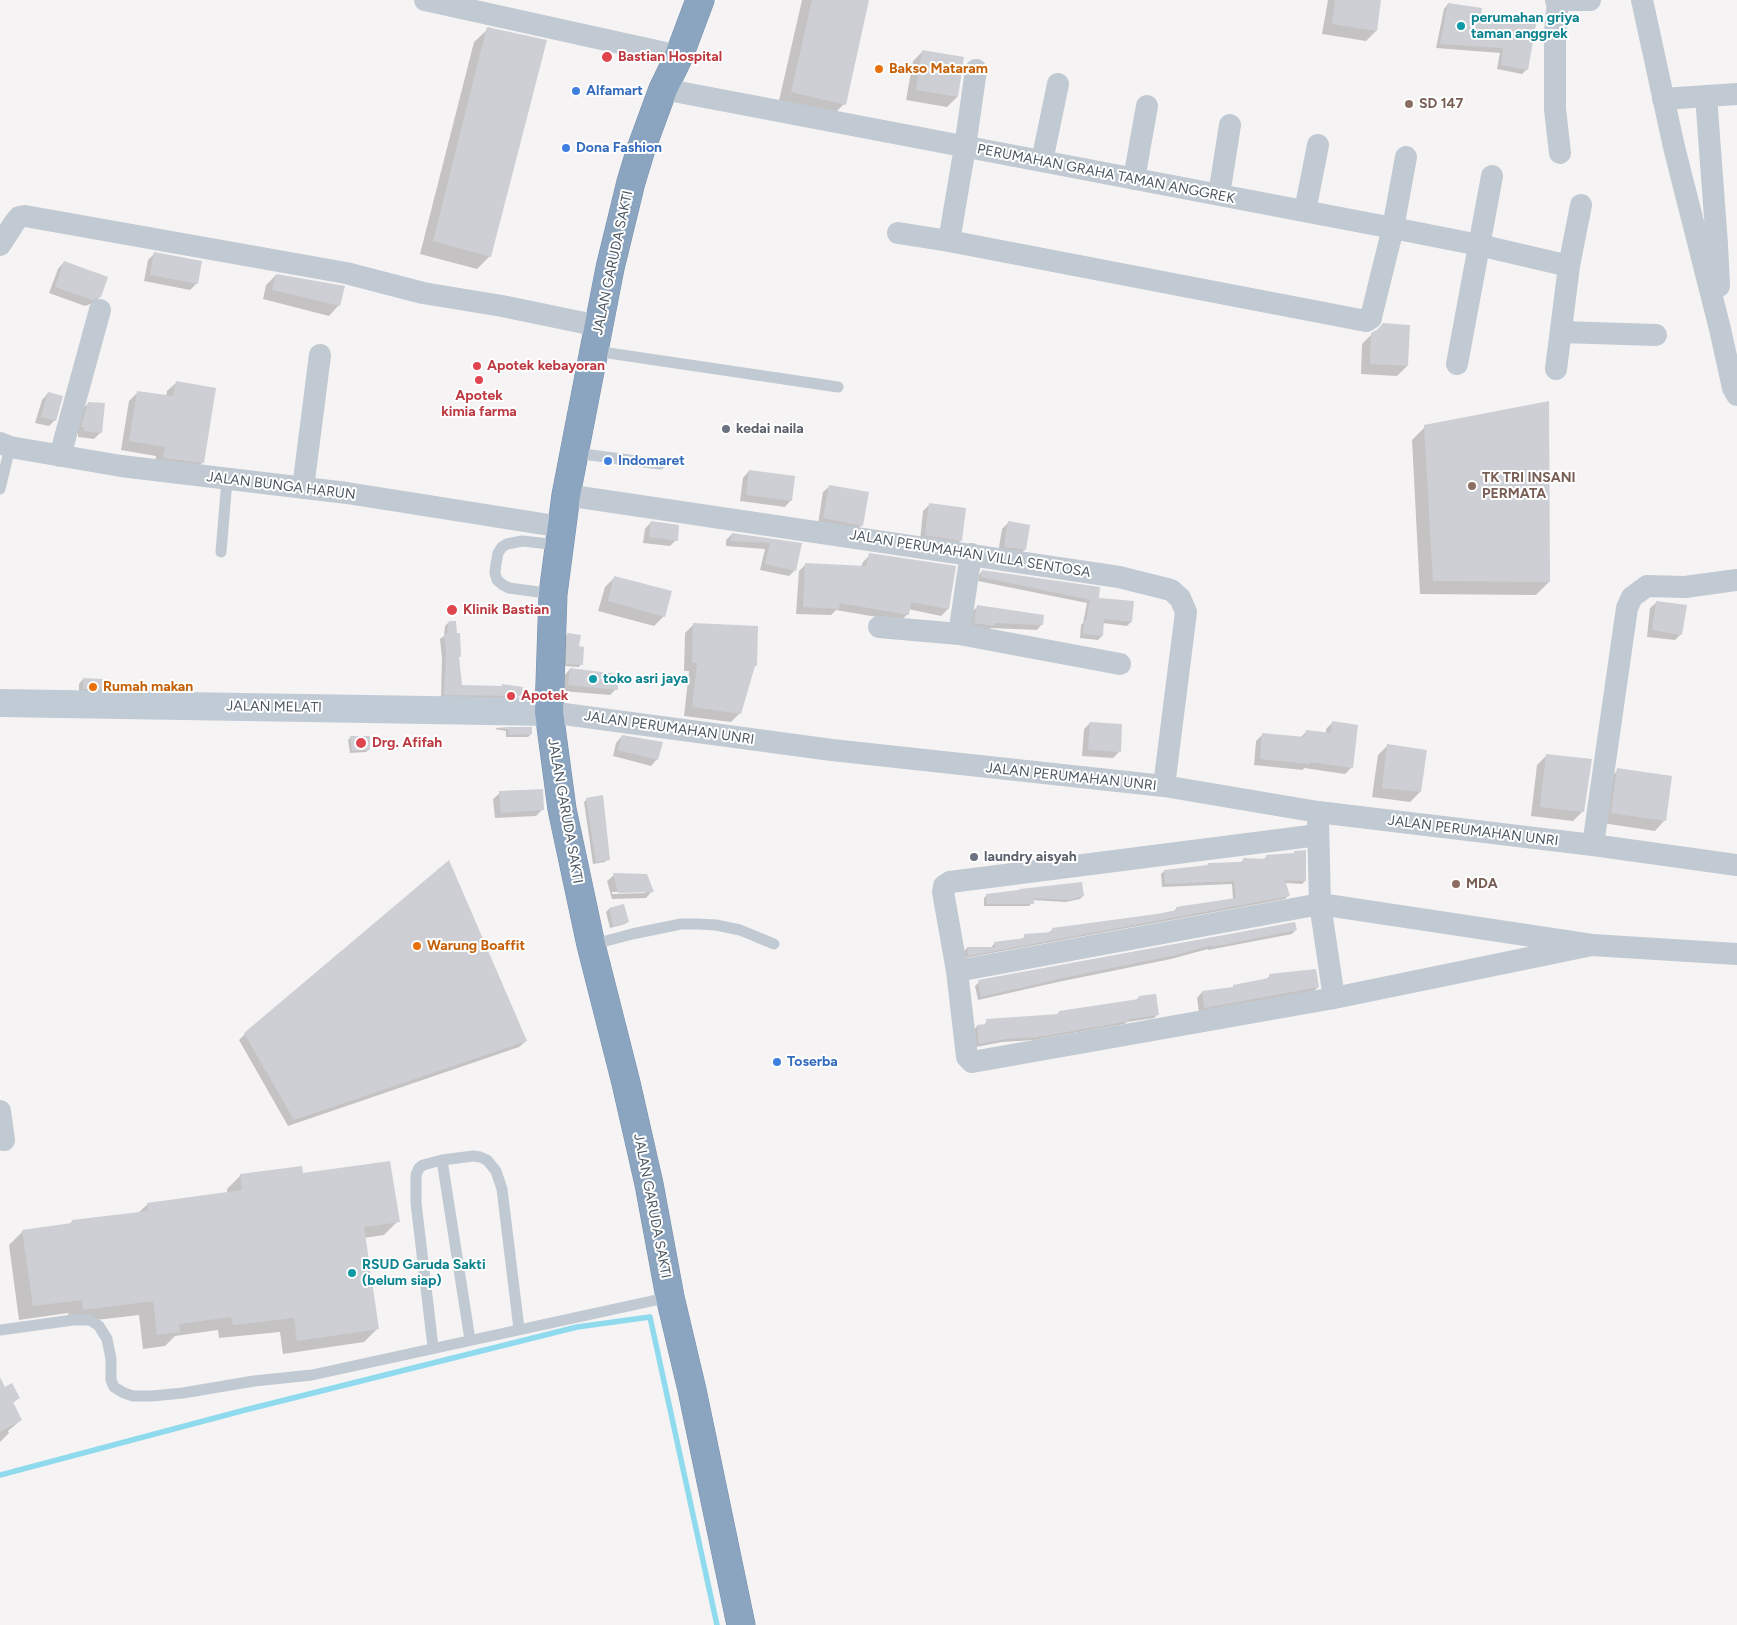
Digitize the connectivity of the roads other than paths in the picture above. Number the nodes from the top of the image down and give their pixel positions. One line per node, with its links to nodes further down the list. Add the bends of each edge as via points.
1 (425, 0): 7 (street)
2 (700, 0): 7 (highway, JALAN GARUDA SAKTI)
3 (1557, 0): 4 (street); 18 (street, via 1555,101)
4 (1577, 0): 5 (street)
5 (1590, 0)
6 (1642, 0): 13 (street)
7 (679, 56): 10 (highway, JALAN GARUDA SAKTI)
8 (976, 70): 17 (street)
9 (1058, 84): 20 (street)
10 (663, 89): 17 (street, PERUMAHAN GRAHA TAMAN ANGGREK); 36 (highway, JALAN GARUDA SAKTI, via 631,182)
11 (1737, 94): 12 (street)
12 (1706, 96): 13 (street); 33 (street)
13 (1663, 99): 33 (street)
14 (1147, 106): 22 (street)
15 (1230, 125): 23 (street)
16 (1318, 144): 25 (street)
17 (965, 147): 20 (street, PERUMAHAN GRAHA TAMAN ANGGREK); 28 (street)
18 (1560, 153)
19 (1406, 157): 26 (street)
20 (1042, 161): 22 (street, PERUMAHAN GRAHA TAMAN ANGGREK)
21 (1492, 176): 30 (street)
22 (1134, 178): 23 (street, PERUMAHAN GRAHA TAMAN ANGGREK)
23 (1219, 195): 25 (street, PERUMAHAN GRAHA TAMAN ANGGREK)
24 (1581, 205): 31 (street)
25 (1306, 211): 26 (street, PERUMAHAN GRAHA TAMAN ANGGREK)
26 (1393, 228): 28 (street, via 1371,318 1366,321); 30 (street, PERUMAHAN GRAHA TAMAN ANGGREK)
27 (898, 233): 28 (street)
28 (949, 241)
29 (0, 245): 36 (street, via 14,222 25,216 346,274 423,293 502,306)
30 (1479, 245): 31 (street, PERUMAHAN GRAHA TAMAN ANGGREK); 38 (street)
31 (1559, 264): 34 (street)
32 (100, 310): 44 (street)
33 (1720, 329): 41 (street)
34 (1561, 332): 35 (street); 39 (street)
35 (1656, 335)
36 (597, 339): 40 (lane); 43 (highway, JALAN GARUDA SAKTI)
37 (320, 355): 47 (street)
38 (1458, 364)
39 (1556, 369)
40 (838, 387)
41 (1737, 395)
42 (5, 445): 44 (street, JALAN BUNGA HARUN); 48 (lane)
43 (575, 453): 45 (lane); 49 (highway, JALAN GARUDA SAKTI)
44 (60, 456): 46 (street, JALAN BUNGA HARUN)
45 (660, 464)
46 (227, 480): 47 (street, JALAN BUNGA HARUN); 51 (lane)
47 (303, 488): 50 (street, JALAN BUNGA HARUN, via 347,493)
48 (0, 489)
49 (566, 495): 50 (highway, JALAN GARUDA SAKTI); 52 (street, JALAN PERUMAHAN VILLA SENTOSA)
50 (561, 536): 54 (highway, JALAN GARUDA SAKTI); 54 (lane, via 507,544 498,553 496,564 497,580 503,585)
51 (221, 552)
52 (971, 554): 56 (street); 60 (street, JALAN PERUMAHAN VILLA SENTOSA, via 1119,577 1171,590 1180,598 1186,612)
53 (1737, 580): 63 (street, via 1686,587 1647,586 1632,597 1627,608)
54 (553, 594): 59 (highway, JALAN GARUDA SAKTI)
55 (878, 627): 56 (street)
56 (959, 634): 57 (street)
57 (1120, 664)
58 (0, 703): 59 (main road, JALAN MELATI)
59 (549, 712): 60 (street, JALAN PERUMAHAN UNRI, via 842,751); 67 (highway, JALAN GARUDA SAKTI, via 562,809)
60 (1164, 786): 61 (street, JALAN PERUMAHAN UNRI)
61 (1318, 812): 62 (street); 63 (street, JALAN PERUMAHAN UNRI)
62 (1318, 835): 65 (street); 70 (street, via 950,882 944,886 944,892)
63 (1593, 845): 64 (street, JALAN PERUMAHAN UNRI)
64 (1737, 865)
65 (1320, 904): 68 (street); 70 (street); 71 (street)
66 (774, 944): 67 (lane, via 740,930 716,925 681,924)
67 (591, 945): 75 (highway, JALAN GARUDA SAKTI, via 640,1147)
68 (1592, 945): 69 (street); 71 (street)
69 (1737, 954)
70 (956, 971): 71 (street, via 967,1057 972,1062)
71 (1334, 998)
72 (0, 1111): 73 (street)
73 (4, 1140)
74 (442, 1160): 77 (lane, via 480,1157 488,1160 496,1171 502,1189); 78 (lane); 79 (lane, via 423,1165 416,1175 416,1203)
75 (670, 1296): 77 (lane); 80 (highway, JALAN GARUDA SAKTI)
76 (0, 1330): 79 (lane, via 90,1320 96,1323 110,1347 113,1385 124,1393 141,1396 312,1375)
77 (519, 1330): 78 (lane)
78 (470, 1340): 79 (lane)
79 (433, 1347)
80 (741, 1625)

